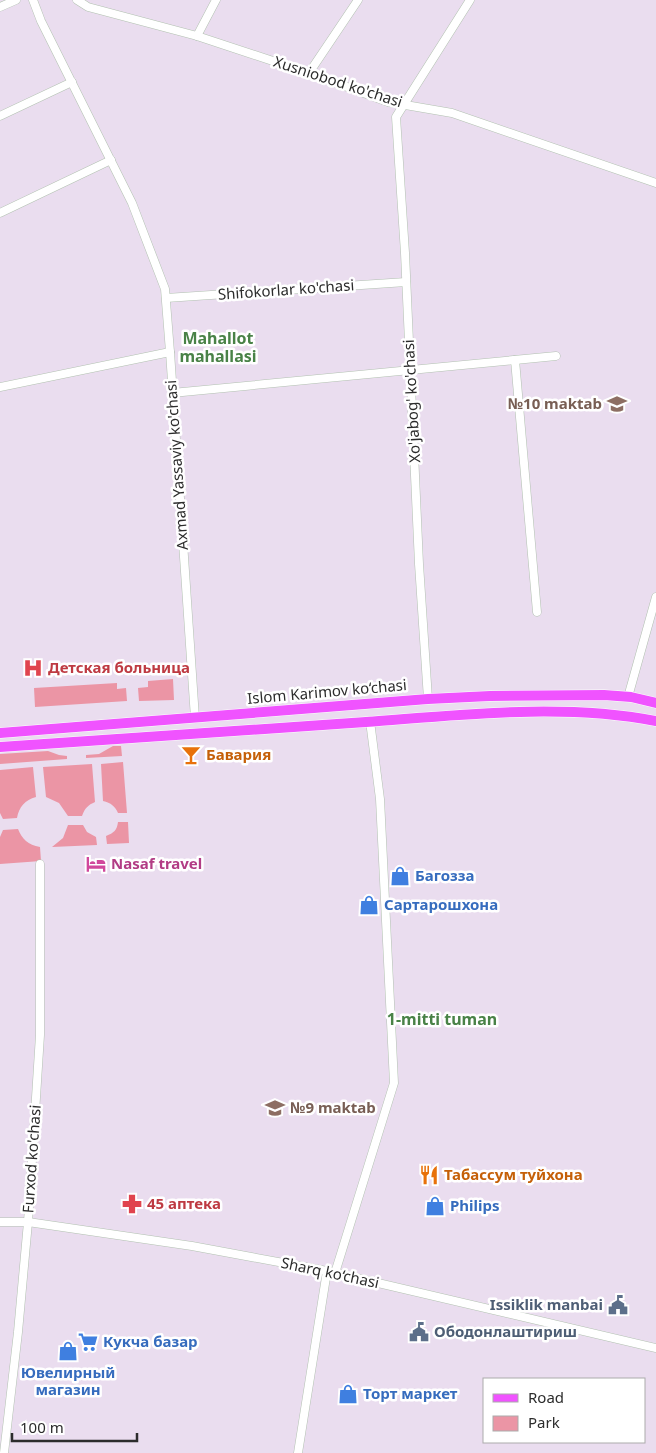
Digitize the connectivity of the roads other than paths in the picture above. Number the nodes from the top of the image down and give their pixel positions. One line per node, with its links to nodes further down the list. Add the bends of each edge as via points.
1 (16, 0): 7 (street)
2 (34, 0): 10 (street, Axmad Yassaviy ko'chasi)
3 (77, 0): 8 (street, Xusniobod ko'chasi, via 88,7)
4 (216, 0): 8 (street)
5 (358, 0): 9 (street)
6 (470, 0): 11 (street, Xo'jabog' ko'chasi)
7 (0, 7)
8 (197, 36): 9 (street, Xusniobod ko'chasi)
9 (309, 73): 11 (street, Xusniobod ko'chasi, via 388,102)
10 (72, 82): 12 (street); 13 (street, Axmad Yassaviy ko'chasi)
11 (404, 104): 14 (street, Xusniobod ko'chasi, via 452,113); 16 (street, Xo'jabog' ko'chasi, via 396,117)
12 (0, 116)
13 (110, 160): 15 (street); 17 (street, Axmad Yassaviy ko'chasi, via 132,203)
14 (656, 183)
15 (0, 213)
16 (406, 282): 17 (street, Shifokorlar ko'chasi); 21 (street, Xo'jabog' ko'chasi)
17 (166, 298): 18 (street, Axmad Yassaviy ko'chasi)
18 (170, 352): 22 (street); 23 (street, Axmad Yassaviy ko'chasi)
19 (556, 356): 20 (street)
20 (515, 360): 21 (street); 25 (street)
21 (410, 370): 23 (street); 28 (street, Xo'jabog' ko'chasi)
22 (0, 387)
23 (172, 393): 31 (street, Axmad Yassaviy ko'chasi)
24 (656, 597): 27 (street)
25 (537, 612)
26 (478, 696): 27 (main road, Islom Karimov ko‘chasi); 28 (main road, Islom Karimov ko‘chasi); 30 (main road, via 474,706)
27 (628, 697): 29 (main road, Islom Karimov ko‘chasi)
28 (428, 699): 31 (main road, Islom Karimov ko‘chasi)
29 (656, 703)
30 (479, 714): 32 (main road, Islom Karimov ko‘chasi, via 581,712); 33 (main road, Islom Karimov ko‘chasi)
31 (195, 718): 34 (main road, Islom Karimov ko‘chasi)
32 (656, 721)
33 (370, 722): 35 (main road, Islom Karimov ko‘chasi); 39 (street, via 380,799 394,1083)
34 (0, 733)
35 (0, 747)
36 (40, 864): 38 (street, Furxod ko'chasi, via 40,1035)
37 (0, 1222): 38 (street, Sharq ko‘chasi)
38 (28, 1222): 39 (street, Sharq ko‘chasi, via 192,1246); 41 (street, Furxod ko'chasi)
39 (331, 1272): 40 (street, Sharq ko‘chasi); 42 (street)
40 (656, 1348)
41 (4, 1453)
42 (298, 1453)

